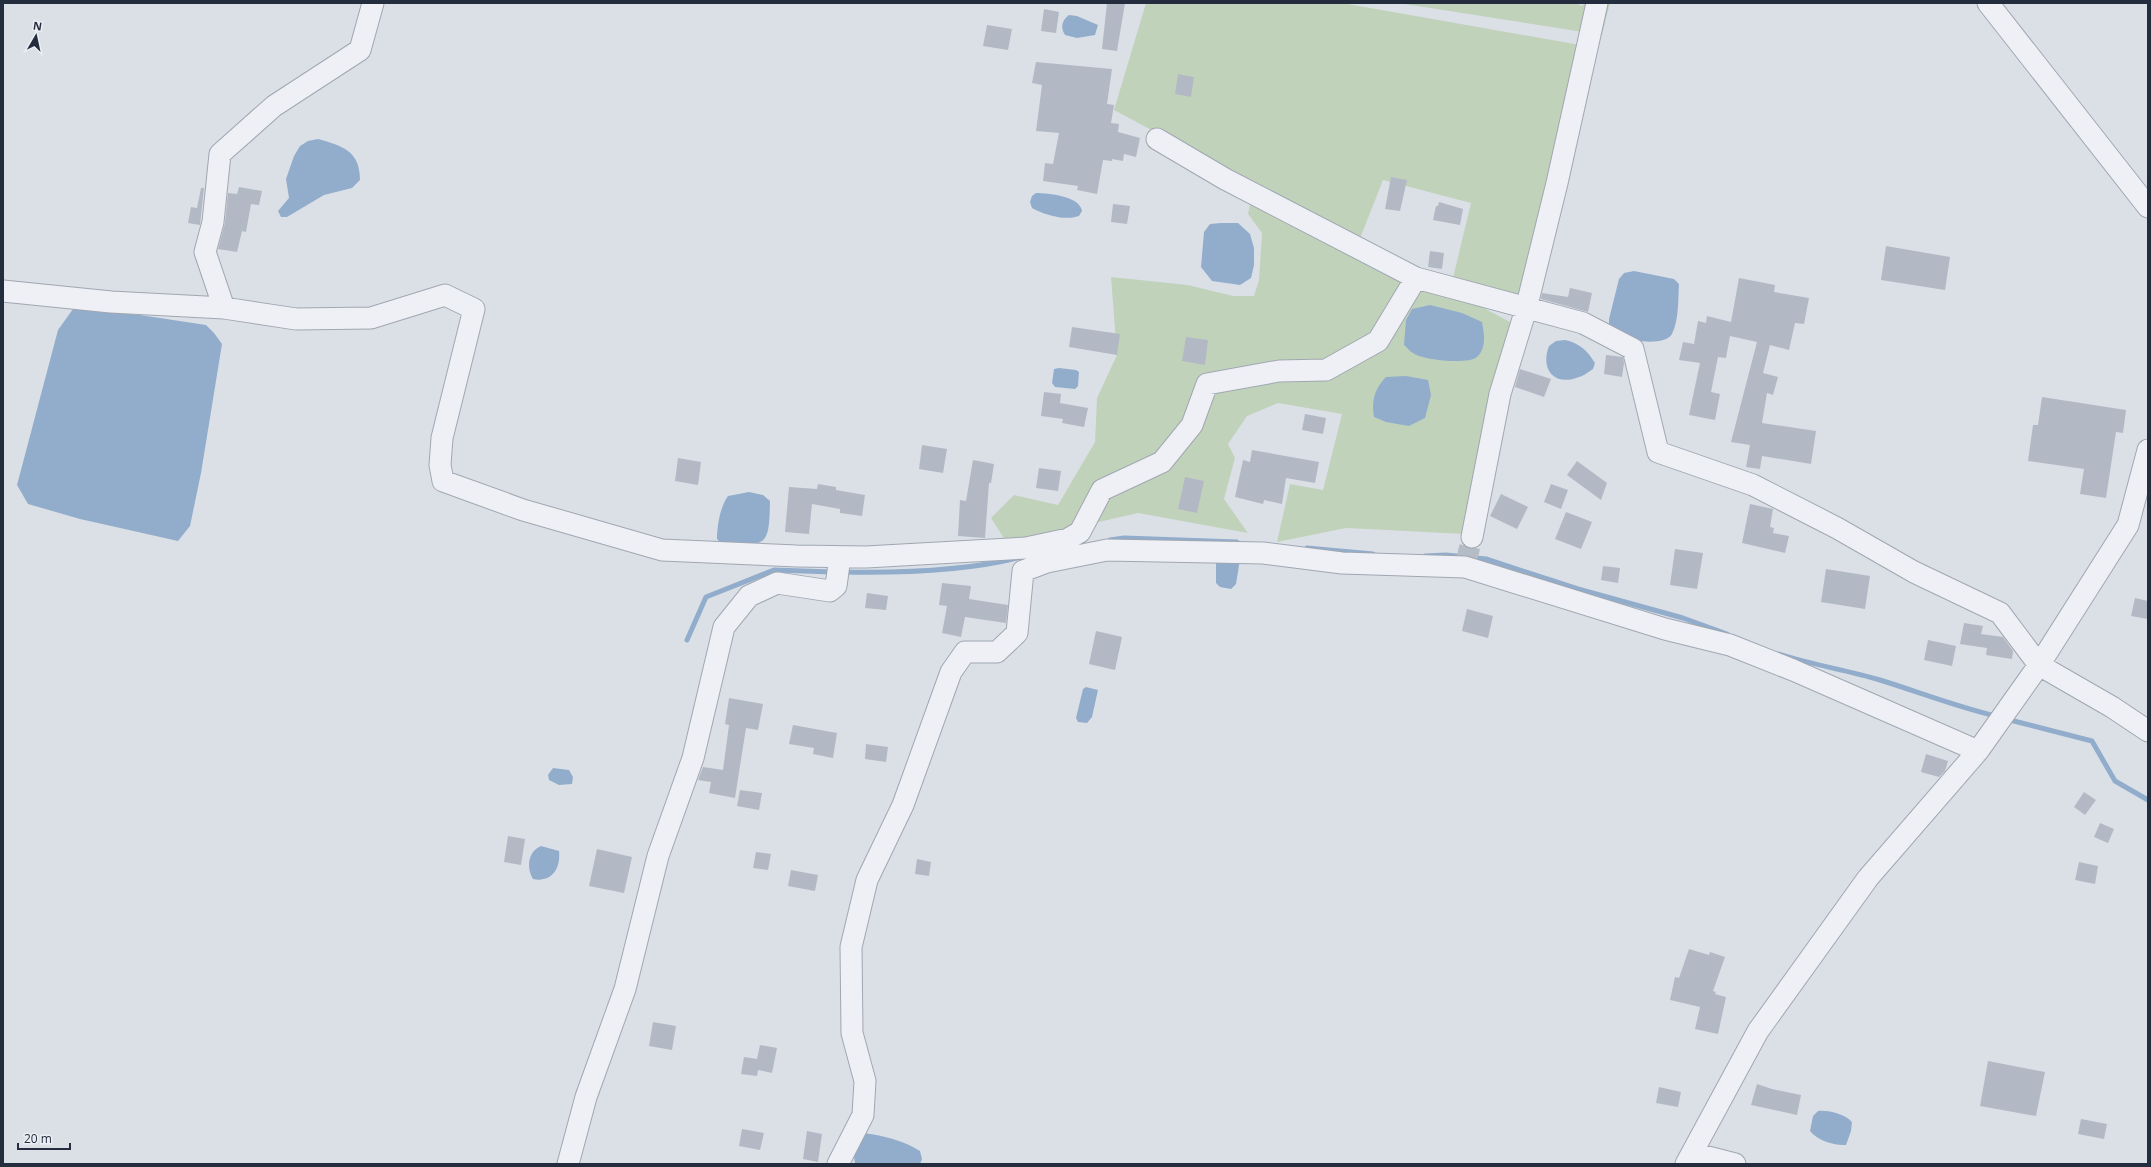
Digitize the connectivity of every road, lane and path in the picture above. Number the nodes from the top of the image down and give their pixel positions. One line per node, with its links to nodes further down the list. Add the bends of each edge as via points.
1 (373, 3): 8 (street, via 360,50 274,106 220,154 212,222 205,252)
2 (1597, 3): 9 (street, via 1578,95)
3 (1988, 3): 5 (street)
4 (1157, 139): 6 (street, via 1225,179)
5 (2148, 207)
6 (1416, 278): 9 (street); 12 (street, via 1378,341 1326,370 1279,371 1207,384 1192,425 1162,462 1102,490 1080,532 1068,539 1026,548 983,552)
7 (3, 291): 8 (street, via 111,302)
8 (224, 308): 12 (street, via 296,319 372,318 445,295 474,309 442,438 440,465 443,481 522,510 662,550)
9 (1526, 309): 11 (street, via 1500,394); 13 (street, via 1583,323 1633,349 1658,452 1754,484 1914,572 2000,613)
10 (2148, 450): 13 (street, via 2128,525)
11 (1472, 537)
12 (840, 557): 17 (street, via 836,586 830,591 777,584 749,596 724,627 693,758 658,856 624,989 586,1097)
13 (2038, 665): 14 (street, via 2112,707); 15 (street)
14 (2148, 731)
15 (1978, 751): 16 (street, via 1868,878 1758,1031); 18 (street, via 1730,645 1665,629 1464,568 1342,563 1262,553 1107,550 1041,564 1023,571 1016,633 997,652 966,652 951,672 903,805 867,880 851,947 852,1034 865,1081 863,1115)
16 (1689, 1159): 19 (street)
17 (568, 1164)
18 (838, 1164)
19 (1735, 1164)

